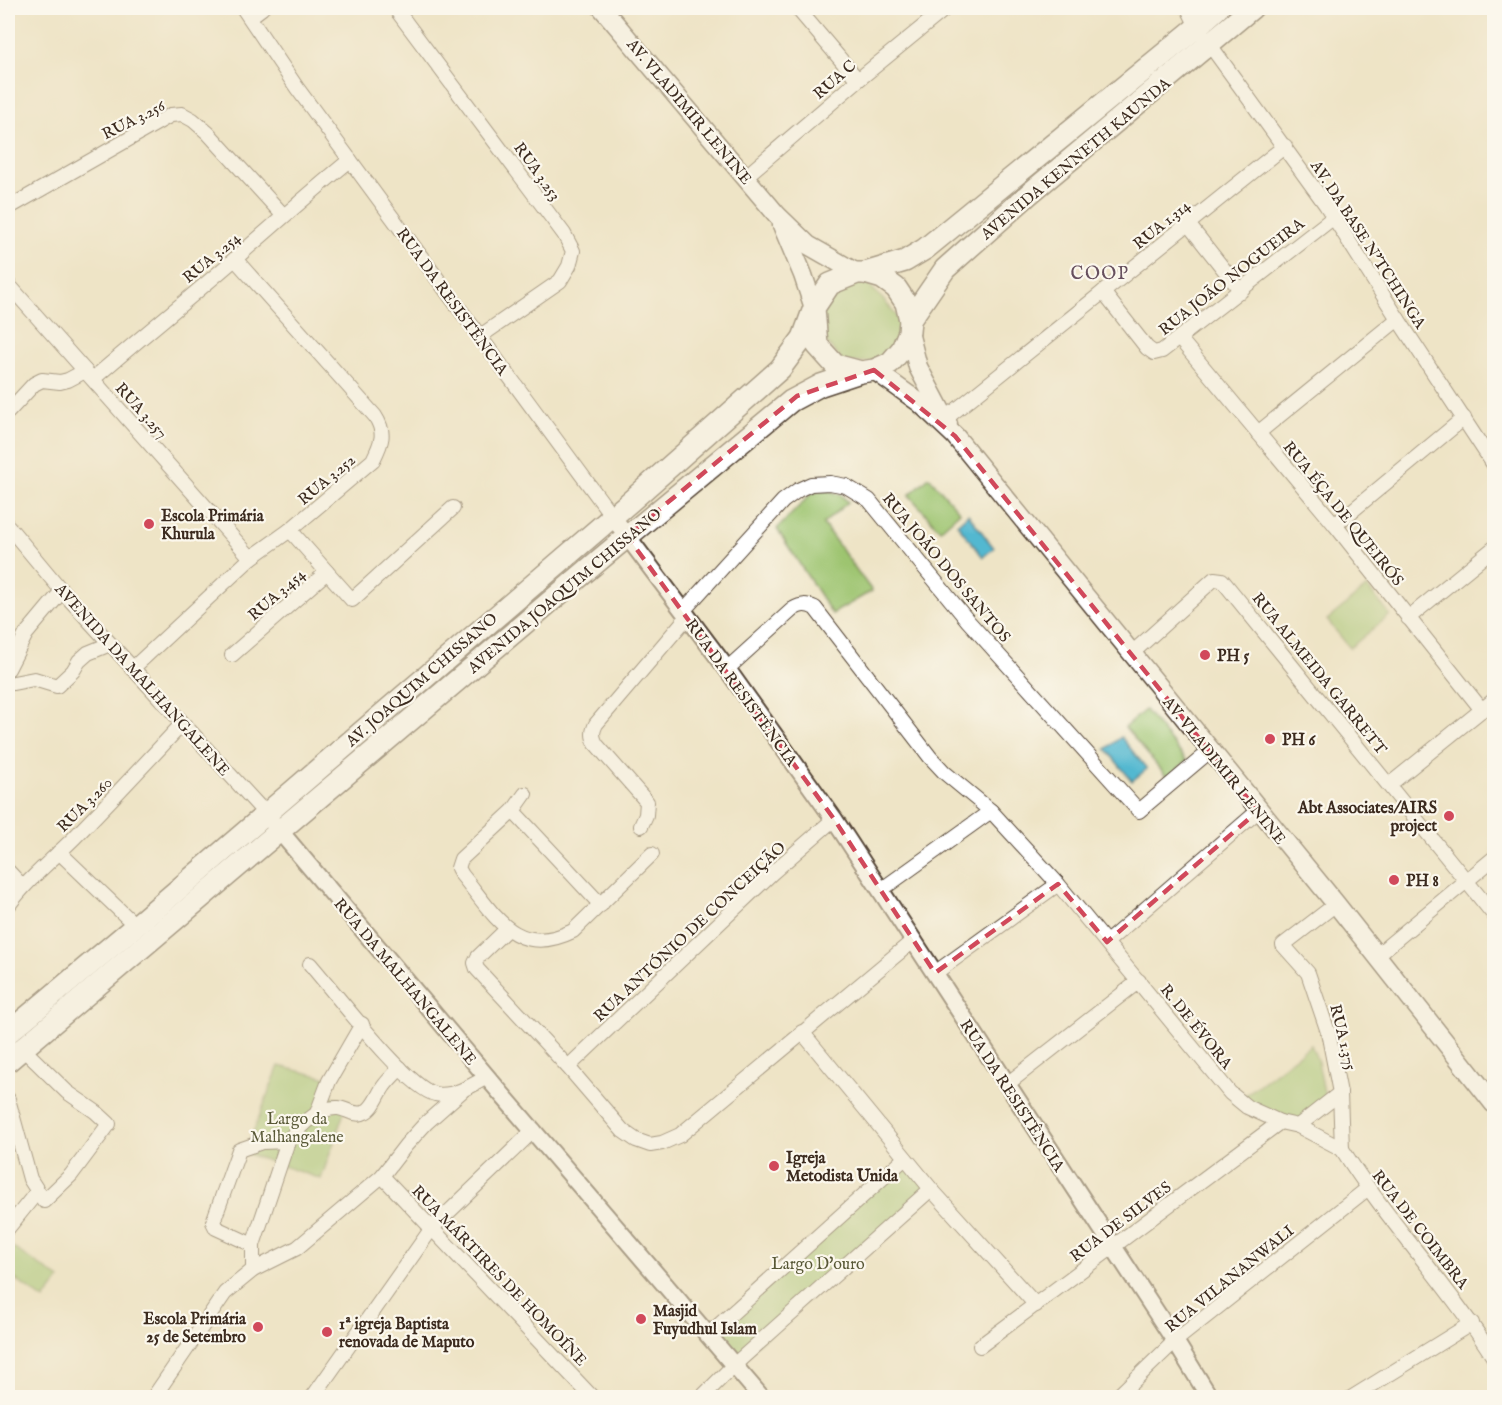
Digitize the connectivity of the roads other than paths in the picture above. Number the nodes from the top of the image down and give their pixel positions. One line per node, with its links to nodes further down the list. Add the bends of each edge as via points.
1 (262, 8): 9 (street)
2 (395, 8): 29 (street, RUA 3.253, via 573,251 560,281)
3 (602, 8): 15 (main road, AV. VLADIMIR LENINE)
4 (797, 8): 12 (street)
5 (946, 8): 12 (street, RUA C)
6 (1188, 8): 10 (street, AV. DA BASE N'TCHINGA)
7 (1218, 8): 10 (main road, AVENIDA KENNETH KAUNDA)
8 (1252, 8): 11 (main road, AVENIDA KENNETH KAUNDA)
9 (247, 12): 14 (street, RUA DA RESISTÊNCIA)
10 (1197, 27): 11 (street, AV. DA BASE N'TCHINGA); 22 (main road, AVENIDA KENNETH KAUNDA, via 925,249 904,261)
11 (1211, 44): 13 (street, AV. DA BASE N'TCHINGA); 28 (main road, AVENIDA KENNETH KAUNDA, via 1029,194 945,269)
12 (858, 80): 15 (street, RUA C)
13 (1285, 146): 19 (street, AV. DA BASE N'TCHINGA); 20 (street, RUA 1.314)
14 (350, 160): 17 (street, RUA 3.254); 29 (street, RUA DA RESISTÊNCIA)
15 (750, 183): 18 (main road, AV. VLADIMIR LENINE)
16 (8, 208): 17 (street, RUA 3.256, via 171,115 182,114 208,133)
17 (283, 215): 21 (street, RUA 3.254)
18 (777, 215): 22 (main road, AV. VLADIMIR LENINE, via 808,244); 26 (main road, AV. VLADIMIR LENINE)
19 (1334, 217): 24 (street, RUA JOÃO NOGUEIRA); 27 (street, AV. DA BASE N'TCHINGA)
20 (1188, 224): 24 (street); 25 (street, RUA 1.314)
21 (235, 258): 32 (street, RUA 3.254); 42 (street, RUA 3.252, via 382,427 381,446 373,460)
22 (861, 273): 26 (main road, via 830,284); 28 (main road, via 882,278 896,288 906,303)
23 (8, 284): 32 (street, RUA 3.257)
24 (1240, 291): 30 (street, RUA JOÃO NOGUEIRA)
25 (1103, 292): 30 (street, RUA JOÃO NOGUEIRA, via 1154,353); 35 (street, RUA 1.314)
26 (814, 308): 31 (main road, via 817,345 835,365); 39 (main road, AV. JOAQUIM CHISSANO, via 803,338 780,369)
27 (1398, 319): 34 (street, AV. DA BASE N'TCHINGA); 36 (street)
28 (910, 326): 31 (main road, via 902,349 890,363); 35 (main road, AV. VLADIMIR LENINE, via 918,367)
29 (479, 337): 39 (street, RUA DA RESISTÊNCIA)
30 (1179, 338): 36 (street, RUA ÉÇA DE QUEIRÓS)
31 (867, 371): 35 (main road, AV. VLADIMIR LENINE, via 920,404); 43 (main road, AVENIDA JOAQUIM CHISSANO, via 797,396)
32 (89, 375): 33 (street, via 42,380); 45 (street, RUA 3.257)
33 (8, 412)
34 (1464, 418): 37 (street, AV. DA BASE N'TCHINGA); 40 (street)
35 (947, 427): 51 (main road, AV. VLADIMIR LENINE)
36 (1258, 433): 40 (street, RUA ÉÇA DE QUEIRÓS)
37 (1494, 465)
38 (453, 508): 46 (street, via 352,600)
39 (612, 516): 43 (street, RUA DA RESISTÊNCIA); 66 (main road, AV. JOAQUIM CHISSANO)
40 (1335, 525): 49 (street, RUA ÉÇA DE QUEIRÓS)
41 (8, 526): 47 (street, AVENIDA DA MALHANGALENE)
42 (290, 530): 45 (street, RUA 3.252); 46 (street, RUA 3.454)
43 (627, 536): 48 (street, RUA DA RESISTÊNCIA); 69 (main road, AVENIDA JOAQUIM CHISSANO)
44 (1494, 549): 49 (street)
45 (251, 558): 54 (street, RUA 3.252)
46 (327, 572): 52 (street, RUA 3.454)
47 (62, 591): 50 (street, AVENIDA DA MALHANGALENE); 53 (street, via 26,634)
48 (686, 614): 55 (street, RUA DA RESISTÊNCIA); 60 (street, RUA JOÃO DOS SANTOS, via 783,501 811,484 846,486 869,500 968,621 1139,811); 68 (street, RUA JOÃO DOS SANTOS, via 593,731 596,744 647,802)
49 (1408, 618): 58 (street, RUA ÉÇA DE QUEIRÓS)
50 (110, 644): 54 (street, AVENIDA DA MALHANGALENE); 56 (street, via 88,653 57,686 34,679)
51 (1131, 654): 60 (main road, AV. VLADIMIR LENINE); 61 (street, RUA ALMEIDA GARRETT, via 1214,579 1222,580)
52 (232, 655)
53 (8, 666)
54 (132, 669): 59 (street, AVENIDA DA MALHANGALENE)
55 (727, 669): 64 (street, R. DE ÉVORA, via 793,609 807,604 819,614 930,758); 67 (street, RUA DA RESISTÊNCIA)
56 (8, 684)
57 (1494, 700): 58 (street)
58 (1482, 710): 61 (street)
59 (182, 723): 66 (street, AVENIDA DA MALHANGALENE); 70 (street, RUA 3.260)
60 (1210, 750): 65 (main road, AV. VLADIMIR LENINE)
61 (1389, 785): 74 (street, RUA ALMEIDA GARRETT)
62 (525, 794): 63 (street)
63 (513, 811): 79 (street); 83 (street, via 461,859 458,868)
64 (992, 811): 75 (street, R. DE ÉVORA); 77 (street)
65 (1258, 811): 78 (main road, AV. VLADIMIR LENINE); 85 (street)
66 (265, 813): 69 (street, AVENIDA DA MALHANGALENE); 82 (main road, AV. JOAQUIM CHISSANO)
67 (834, 819): 77 (street, RUA DA RESISTÊNCIA); 95 (street, RUA ANTÓNIO DE CONCEIÇÃO)
68 (641, 826)
69 (280, 830): 93 (main road); 96 (street, RUA DA MALHANGALENE)
70 (59, 852): 76 (street, RUA 3.260); 82 (street)
71 (652, 854): 79 (street)
72 (1494, 858): 74 (street)
73 (8, 871): 76 (street)
74 (1466, 881): 81 (street, RUA ALMEIDA GARRETT); 86 (street)
75 (1058, 884): 85 (street, R. DE ÉVORA); 88 (street)
76 (22, 886): 80 (street, RUA 3.260)
77 (881, 890): 84 (street, RUA DA RESISTÊNCIA)
78 (1336, 904): 86 (main road, AV. VLADIMIR LENINE); 99 (street, RUA 1.375, via 1283,945 1308,973 1328,1032)
79 (601, 905): 83 (street, via 573,931 559,938 532,940)
80 (8, 906)
81 (1494, 915)
82 (136, 926): 92 (main road, AV. JOAQUIM CHISSANO)
83 (507, 929): 95 (street, via 478,957 477,969)
84 (914, 940): 88 (street, RUA DA RESISTÊNCIA); 91 (street)
85 (1107, 942): 89 (street, R. DE ÉVORA)
86 (1377, 956): 101 (main road, AV. VLADIMIR LENINE)
87 (310, 964): 90 (street)
88 (934, 973): 97 (street, RUA DA RESISTÊNCIA)
89 (1139, 981): 97 (street); 103 (street, R. DE ÉVORA, via 1230,1093 1247,1107)
90 (362, 1024): 94 (street); 102 (street, via 329,1081)
91 (802, 1032): 95 (street, via 680,1135 650,1145 623,1131); 108 (street)
92 (8, 1033)
93 (15, 1055): 112 (street, via 109,1124 71,1175 46,1199 42,1200)
94 (400, 1068): 98 (street, via 421,1088 436,1095); 102 (street, via 365,1112 358,1114 338,1108)
95 (568, 1068)
96 (487, 1077): 98 (street); 105 (street, RUA DA MALHANGALENE)
97 (1006, 1085): 116 (street, RUA DA RESISTÊNCIA)
98 (462, 1091): 109 (street, via 426,1123)
99 (1340, 1093): 104 (street); 107 (street, RUA 1.375)
100 (8, 1099): 112 (street)
101 (1494, 1104)
102 (317, 1113): 106 (street)
103 (1280, 1122): 104 (street, R. DE ÉVORA); 116 (street, RUA DE SILVES)
104 (1298, 1126): 107 (street, R. DE ÉVORA)
105 (536, 1133): 114 (street); 120 (street, RUA DA MALHANGALENE)
106 (288, 1141): 115 (street); 115 (street, via 262,1142 239,1150 213,1222 216,1228)
107 (1342, 1149): 111 (street, RUA DE COIMBRA)
108 (905, 1158): 110 (street); 120 (street)
109 (382, 1176): 114 (street, RUA MÁRTIRES DE HOMOÍNE); 117 (street, via 297,1248)
110 (931, 1189): 118 (street); 124 (street)
111 (1367, 1189): 119 (street, RUA DE COIMBRA); 121 (street, RUA VILANANWALI)
112 (37, 1192): 113 (street)
113 (8, 1228)
114 (432, 1228): 126 (street); 127 (street, RUA MÁRTIRES DE HOMOÍNE)
115 (254, 1245): 117 (street)
116 (1113, 1247): 118 (street, RUA DE SILVES); 121 (street, RUA DA RESISTÊNCIA)
117 (254, 1270): 125 (street, via 225,1293)
118 (1036, 1305): 122 (street, RUA DE SILVES)
119 (1472, 1323): 123 (street, RUA DE COIMBRA); 132 (street)
120 (709, 1334): 124 (street, RUA DA MALHANGALENE)
121 (1175, 1341): 130 (street, RUA VILANANWALI); 131 (street, RUA DA RESISTÊNCIA)
122 (980, 1346)
123 (1494, 1358)
124 (734, 1365): 128 (street); 129 (street, RUA DA MALHANGALENE)
125 (153, 1398)
126 (312, 1398)
127 (593, 1398)
128 (701, 1398)
129 (762, 1398)
130 (1116, 1398)
131 (1210, 1398)
132 (1351, 1398)

